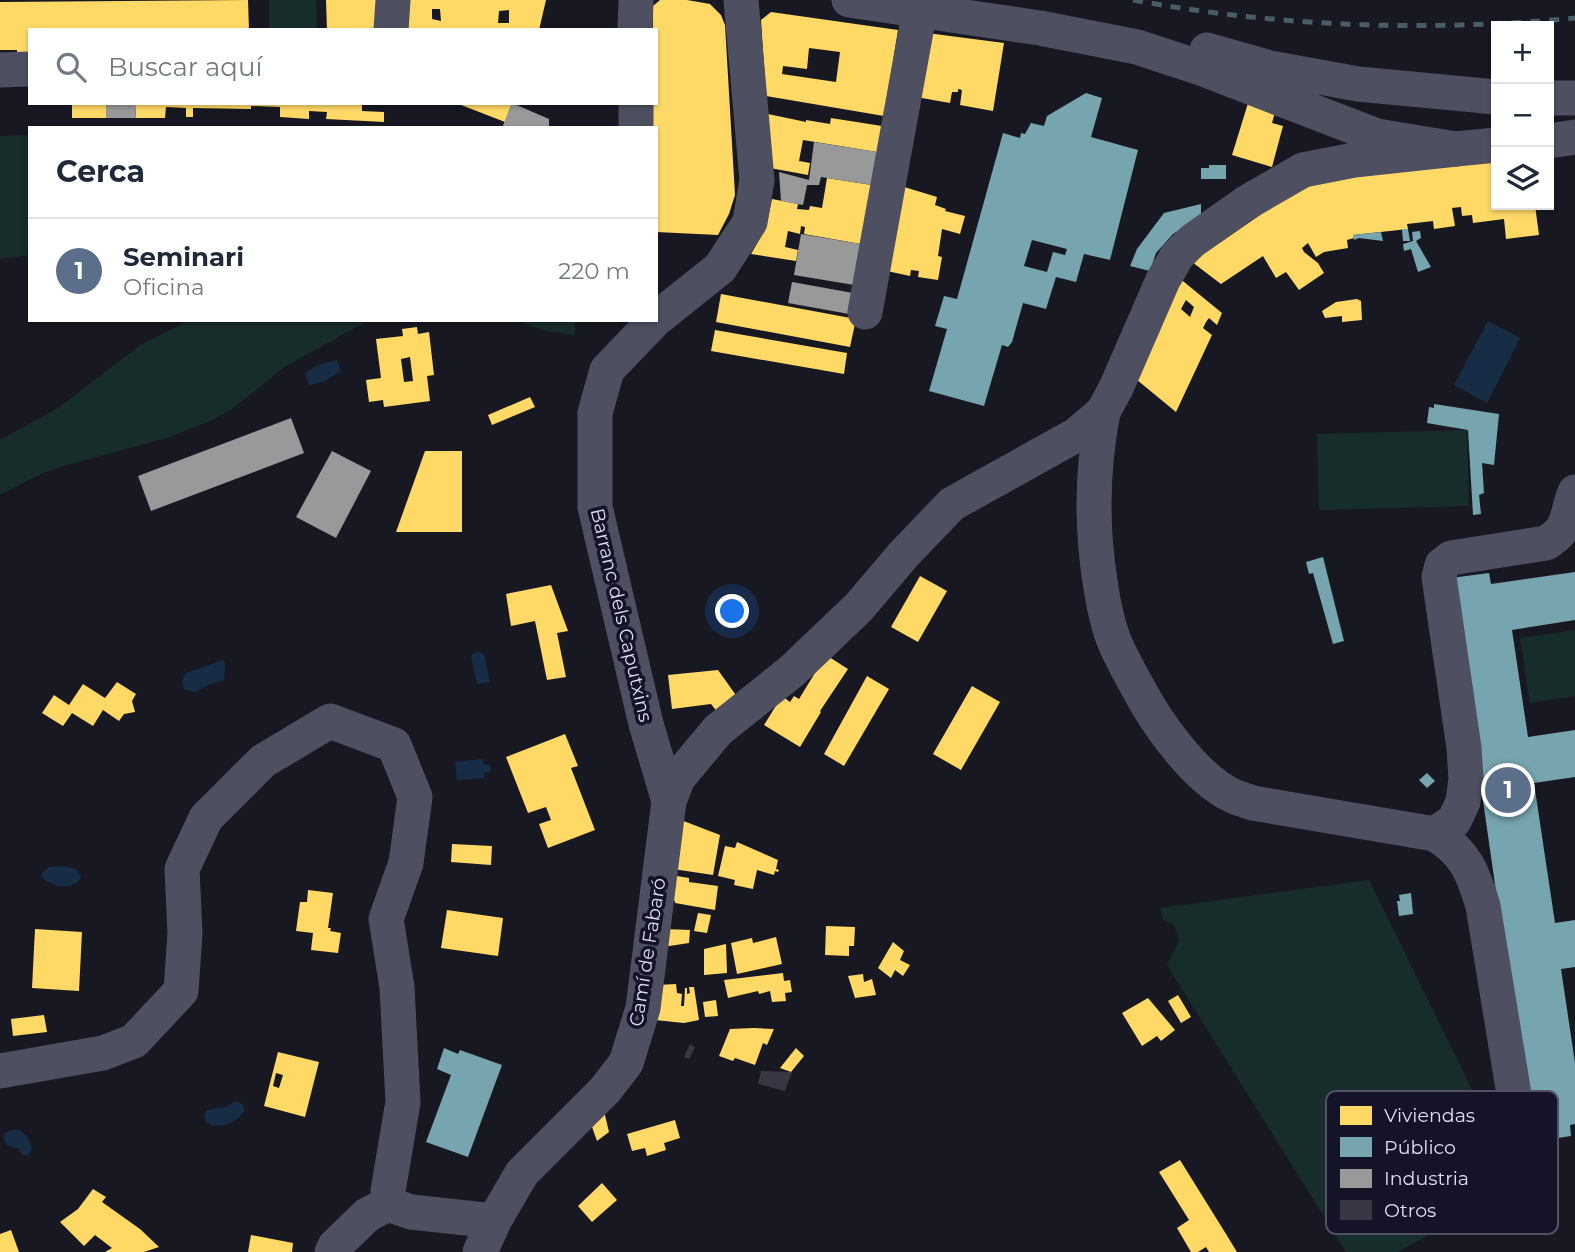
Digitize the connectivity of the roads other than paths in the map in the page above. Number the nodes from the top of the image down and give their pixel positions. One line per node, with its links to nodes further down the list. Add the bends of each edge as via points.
1 (393, 0): 7 (street)
2 (636, 0): 8 (street)
3 (741, 0): 24 (street, Barranc dels Caputxins, via 757,180 750,222 720,268)
4 (849, 0): 5 (street)
5 (920, 9): 6 (street); 23 (street)
6 (1040, 27): 11 (street, via 1166,41 1270,68 1358,84); 21 (street, via 1137,47)
7 (391, 28)
8 (635, 28)
9 (28, 69): 10 (street)
10 (0, 70)
11 (1491, 97)
12 (1554, 98): 13 (street)
13 (1575, 98)
14 (636, 105): 16 (street)
15 (1575, 125): 17 (street)
16 (636, 126)
17 (1554, 127)
18 (1491, 133): 21 (street)
19 (1575, 137): 20 (street)
20 (1554, 140)
21 (1399, 142): 22 (street, via 1456,149); 26 (street, via 1303,170 1246,202 1192,241 1163,280)
22 (1491, 146)
23 (865, 312)
24 (658, 318)
25 (654, 322): 28 (street, Barranc dels Caputxins, via 607,370 595,413 595,507 646,724)
26 (1103, 412): 28 (street, via 1076,435 952,504 859,607 792,671 718,730 678,778); 29 (street, via 1096,447 1093,513 1104,606 1129,672 1178,750 1227,793 1253,803)
27 (1575, 492): 29 (street, via 1566,526 1546,543 1464,554 1443,565 1439,577 1466,779 1463,803 1454,821)
28 (669, 801): 33 (street, Camí de Fabaró, via 643,1008 626,1063 522,1173)
29 (1435, 834): 31 (street, via 1462,855 1474,875)
30 (0, 1071): 32 (street, via 103,1052 134,1041 144,1031 181,991 185,933 182,869 206,818 263,761 330,721 394,745 415,797 406,863 386,919 397,987 403,1102)
31 (1513, 1091)
32 (388, 1204): 33 (street, via 411,1212); 34 (street, via 368,1215)
33 (495, 1221): 35 (street, Camí de Fabaró)
34 (332, 1252)
35 (480, 1252)

